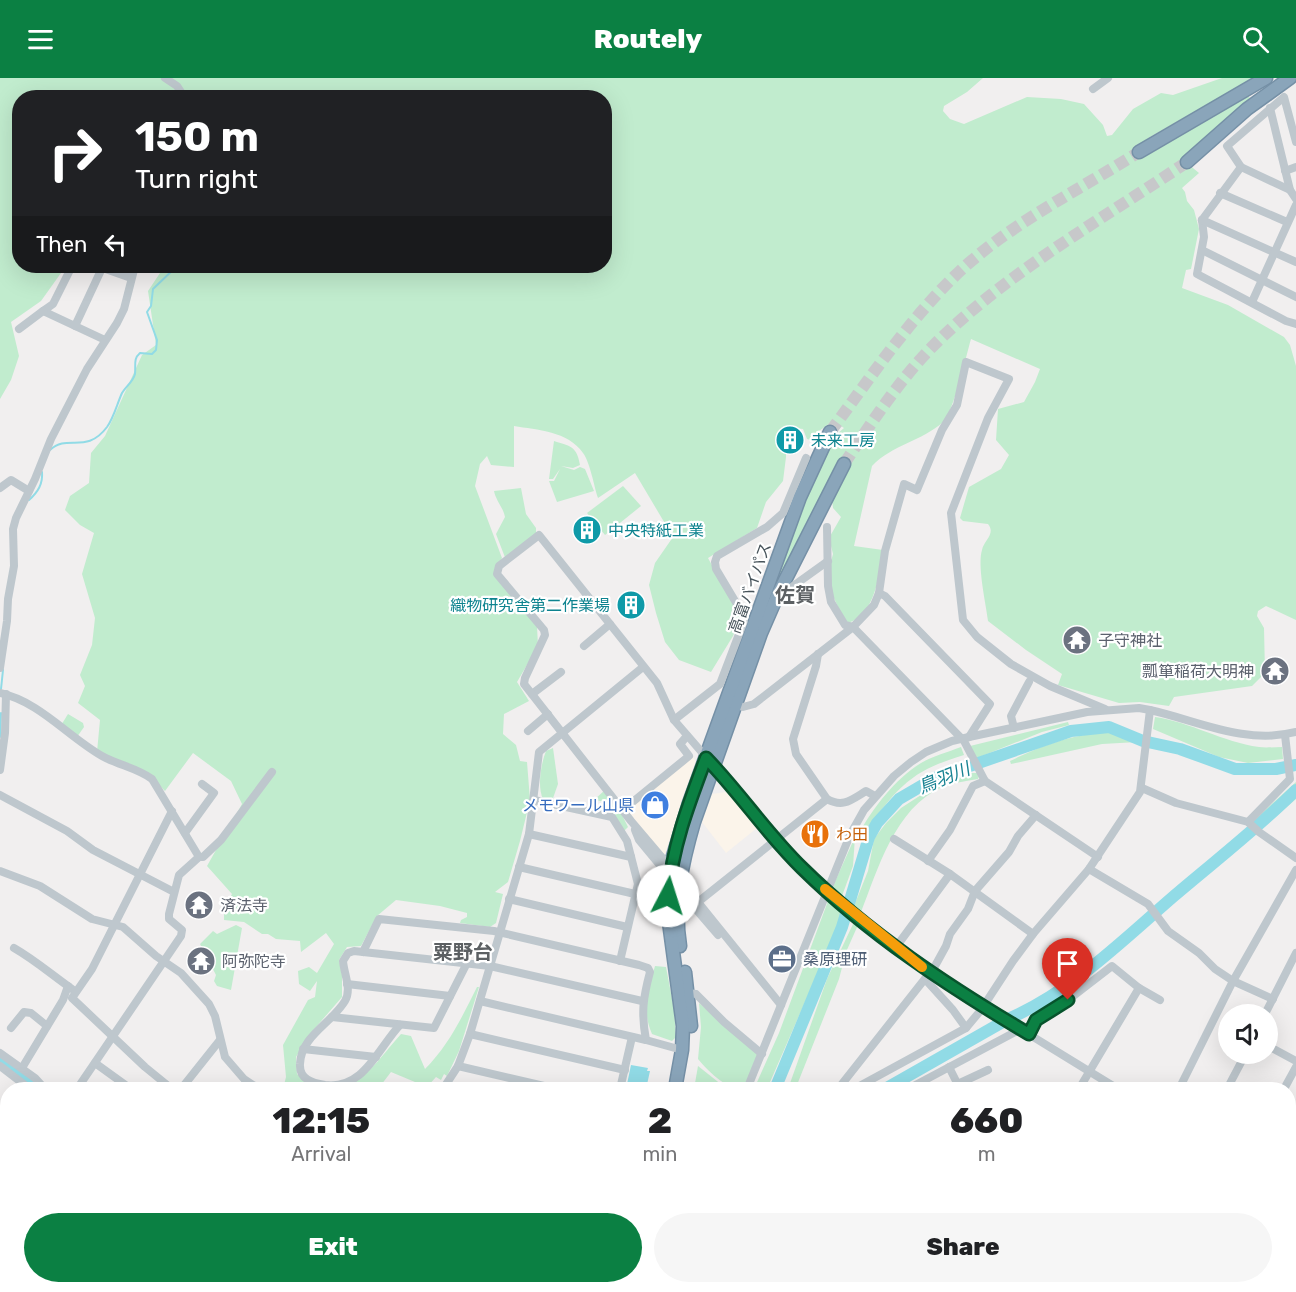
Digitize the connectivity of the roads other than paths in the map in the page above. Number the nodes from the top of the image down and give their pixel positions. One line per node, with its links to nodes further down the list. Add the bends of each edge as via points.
1 (165, 78): 6 (street)
2 (1108, 78): 5 (street)
3 (1266, 78): 9 (highway)
4 (1290, 78): 10 (highway, via 1247,109)
5 (1093, 89)
6 (180, 90)
7 (1270, 108): 8 (street, via 1284,97); 11 (street, via 1227,146); 13 (street)
8 (1296, 142)
9 (1139, 152)
10 (1187, 162)
11 (1241, 167): 14 (street); 15 (street)
12 (1296, 167): 13 (street)
13 (1285, 171): 14 (street)
14 (1290, 190): 16 (street)
15 (1220, 193): 18 (street); 19 (street)
16 (1296, 199)
17 (1296, 205): 19 (street)
18 (1202, 220): 20 (street); 21 (street)
19 (1287, 222): 21 (street)
20 (1202, 250): 28 (street); 30 (street, via 1197,273)
21 (1274, 251): 22 (street); 28 (street)
22 (1296, 262)
23 (68, 273): 31 (street, via 53,304)
24 (98, 273): 33 (street)
25 (118, 273): 27 (street)
26 (133, 273): 27 (street)
27 (131, 278): 35 (street, via 124,309)
28 (1261, 280): 29 (street); 30 (street)
29 (1296, 297)
30 (1252, 302): 32 (street)
31 (43, 311): 33 (street); 34 (street)
32 (1296, 324)
33 (75, 326): 35 (street)
34 (19, 329)
35 (105, 340): 40 (street, via 51,439)
36 (830, 432): 67 (highway, 高富バイパス, via 800,497)
37 (806, 458): 59 (street, via 783,513 717,556 716,569 747,614 720,684)
38 (844, 464): 55 (highway, 高富バイパス, via 778,594)
39 (0, 488): 40 (street, via 11,480)
40 (29, 492): 50 (street, via 13,529 14,566)
41 (827, 527): 42 (street)
42 (828, 561): 43 (street); 46 (street, via 831,602 845,625)
43 (789, 589)
44 (879, 593): 46 (street, via 874,605); 56 (street, via 885,551 904,484 917,490 957,405 966,363 1009,379 988,418 951,513 963,620 977,637 1011,664 1050,686); 66 (street, via 990,704)
45 (610, 624): 47 (street); 49 (street); 54 (street, via 539,535 499,566 497,574 544,630 524,681)
46 (853, 627): 48 (street); 66 (street)
47 (584, 646)
48 (818, 654): 55 (street, via 754,704); 75 (street, via 793,739 796,754)
49 (643, 667): 59 (street, via 657,683); 62 (street)
50 (0, 668)
51 (561, 672): 54 (street)
52 (1029, 682): 60 (street, via 1011,716)
53 (3, 694): 68 (street, via 5,733); 78 (street, via 32,705 104,757 152,779)
54 (532, 694): 58 (street)
55 (736, 705): 67 (highway, 高富バイパス)
56 (1105, 709): 57 (street); 60 (street)
57 (1150, 711): 64 (street, via 1237,734 1261,738); 72 (street)
58 (548, 714): 61 (street); 62 (street)
59 (674, 720): 65 (street)
60 (1014, 728): 66 (street)
61 (528, 731)
62 (562, 732): 76 (street, via 537,756); 77 (street)
63 (1296, 732): 64 (street)
64 (1285, 735): 80 (street, via 1290,779)
65 (687, 736): 67 (street); 77 (street, via 680,744 689,756)
66 (965, 739): 70 (street); 74 (street, via 952,741 911,762)
67 (710, 762): 84 (street); 90 (highway, via 686,812); 97 (highway)
68 (0, 770)
69 (272, 772): 85 (street, via 221,840)
70 (984, 778): 79 (street); 89 (street, via 973,786)
71 (202, 784): 81 (street, via 214,794)
72 (1142, 788): 80 (street, via 1176,803); 87 (street)
73 (0, 795): 95 (street)
74 (875, 796): 75 (street, via 866,791 837,804); 100 (street, via 854,828)
75 (827, 799): 84 (street)
76 (534, 800): 82 (street); 86 (street, via 612,817 627,841)
77 (624, 809): 90 (street)
78 (172, 811): 81 (street); 95 (street)
79 (1036, 815): 87 (street); 98 (street)
80 (1248, 822): 88 (street)
81 (185, 833): 85 (street)
82 (529, 834): 86 (street); 91 (street)
83 (894, 838): 89 (street)
84 (776, 839): 100 (street); 104 (street)
85 (199, 857): 99 (street, via 179,875)
86 (631, 857): 101 (street, via 638,884)
87 (1098, 857): 92 (street)
88 (1296, 858)
89 (928, 861): 96 (street)
90 (667, 866): 145 (highway, via 669,922 684,1026)
91 (519, 867): 101 (street); 102 (street)
92 (1089, 869): 108 (street); 119 (street, via 1148,904 1168,931)
93 (1296, 870): 119 (street)
94 (0, 871): 105 (street, via 40,886 92,919)
95 (139, 874): 99 (street); 105 (street)
96 (950, 874): 98 (street); 111 (street)
97 (679, 885): 104 (street); 124 (highway, via 679,941)
98 (975, 891): 108 (street); 118 (street)
99 (174, 892): 115 (street, via 169,919 182,930)
100 (829, 892): 111 (street); 131 (street)
101 (635, 894): 106 (street)
102 (509, 899): 106 (street); 107 (street)
103 (687, 899): 109 (street, via 712,929)
104 (698, 902): 109 (street)
105 (114, 924): 115 (street); 123 (street)
106 (627, 927): 114 (street)
107 (499, 932): 112 (street, via 379,919); 114 (street); 117 (street)
108 (1033, 934): 132 (street)
109 (726, 937): 131 (street)
110 (14, 948): 121 (street)
111 (896, 948): 118 (street)
112 (363, 951): 116 (street); 120 (street, via 348,953 343,961)
113 (1296, 953): 126 (street)
114 (620, 961): 129 (street, via 648,968)
115 (165, 962): 141 (street); 142 (street, via 181,973 209,1004)
116 (467, 963): 117 (street); 125 (street)
117 (490, 966): 128 (street); 129 (street)
118 (927, 976): 132 (street); 137 (street); 176 (street)
119 (1233, 981): 126 (street); 183 (street)
120 (347, 984): 125 (street); 133 (street, via 345,1001)
121 (68, 986): 123 (street); 135 (street)
122 (1139, 988): 127 (street); 138 (street, via 1112,966); 159 (street)
123 (77, 992): 141 (street, via 72,998)
124 (688, 993): 148 (street, via 696,994); 174 (highway, via 691,1037)
125 (450, 996): 134 (street, via 434,1028)
126 (1273, 999): 130 (street)
127 (1160, 1000)
128 (480, 1001): 139 (street); 140 (street)
129 (642, 1001): 143 (street)
130 (1270, 1004)
131 (781, 1005): 148 (street)
132 (983, 1007): 137 (street); 138 (street)
133 (332, 1017): 134 (street); 144 (street)
134 (400, 1025): 149 (street)
135 (47, 1026): 136 (street, via 24,1012); 157 (street)
136 (11, 1028)
137 (966, 1028): 177 (street)
138 (1023, 1030): 155 (street); 159 (street)
139 (470, 1034): 154 (street); 158 (street)
140 (632, 1037): 143 (street); 158 (street)
141 (113, 1038): 151 (street); 165 (street)
142 (220, 1040): 166 (street); 167 (street, via 225,1058)
143 (646, 1040): 145 (street)
144 (303, 1049): 149 (street); 168 (street, via 300,1069)
145 (682, 1050): 173 (highway)
146 (1278, 1051): 150 (street)
147 (0, 1053): 157 (street)
148 (762, 1054): 175 (street)
149 (376, 1057): 169 (street)
150 (1296, 1061)
151 (95, 1063): 163 (street); 164 (street)
152 (1240, 1064): 184 (street)
153 (0, 1066): 161 (street)
154 (459, 1066): 170 (street); 171 (street)
155 (949, 1067): 178 (street); 179 (street)
156 (1296, 1067): 185 (street)
157 (22, 1068): 162 (street)
158 (625, 1070): 172 (street)
159 (1090, 1070): 181 (street); 182 (street)
160 (988, 1071): 180 (street)
161 (21, 1082)
162 (39, 1082)
163 (82, 1082)
164 (119, 1082)
165 (164, 1082)
166 (187, 1082)
167 (248, 1082)
168 (311, 1082)
169 (348, 1082)
170 (448, 1082)
171 (527, 1082)
172 (622, 1082)
173 (676, 1082)
174 (684, 1082)
175 (750, 1082)
176 (844, 1082)
177 (867, 1082)
178 (921, 1082)
179 (956, 1082)
180 (968, 1082)
181 (1083, 1082)
182 (1108, 1082)
183 (1182, 1082)
184 (1231, 1082)
185 (1288, 1082)

